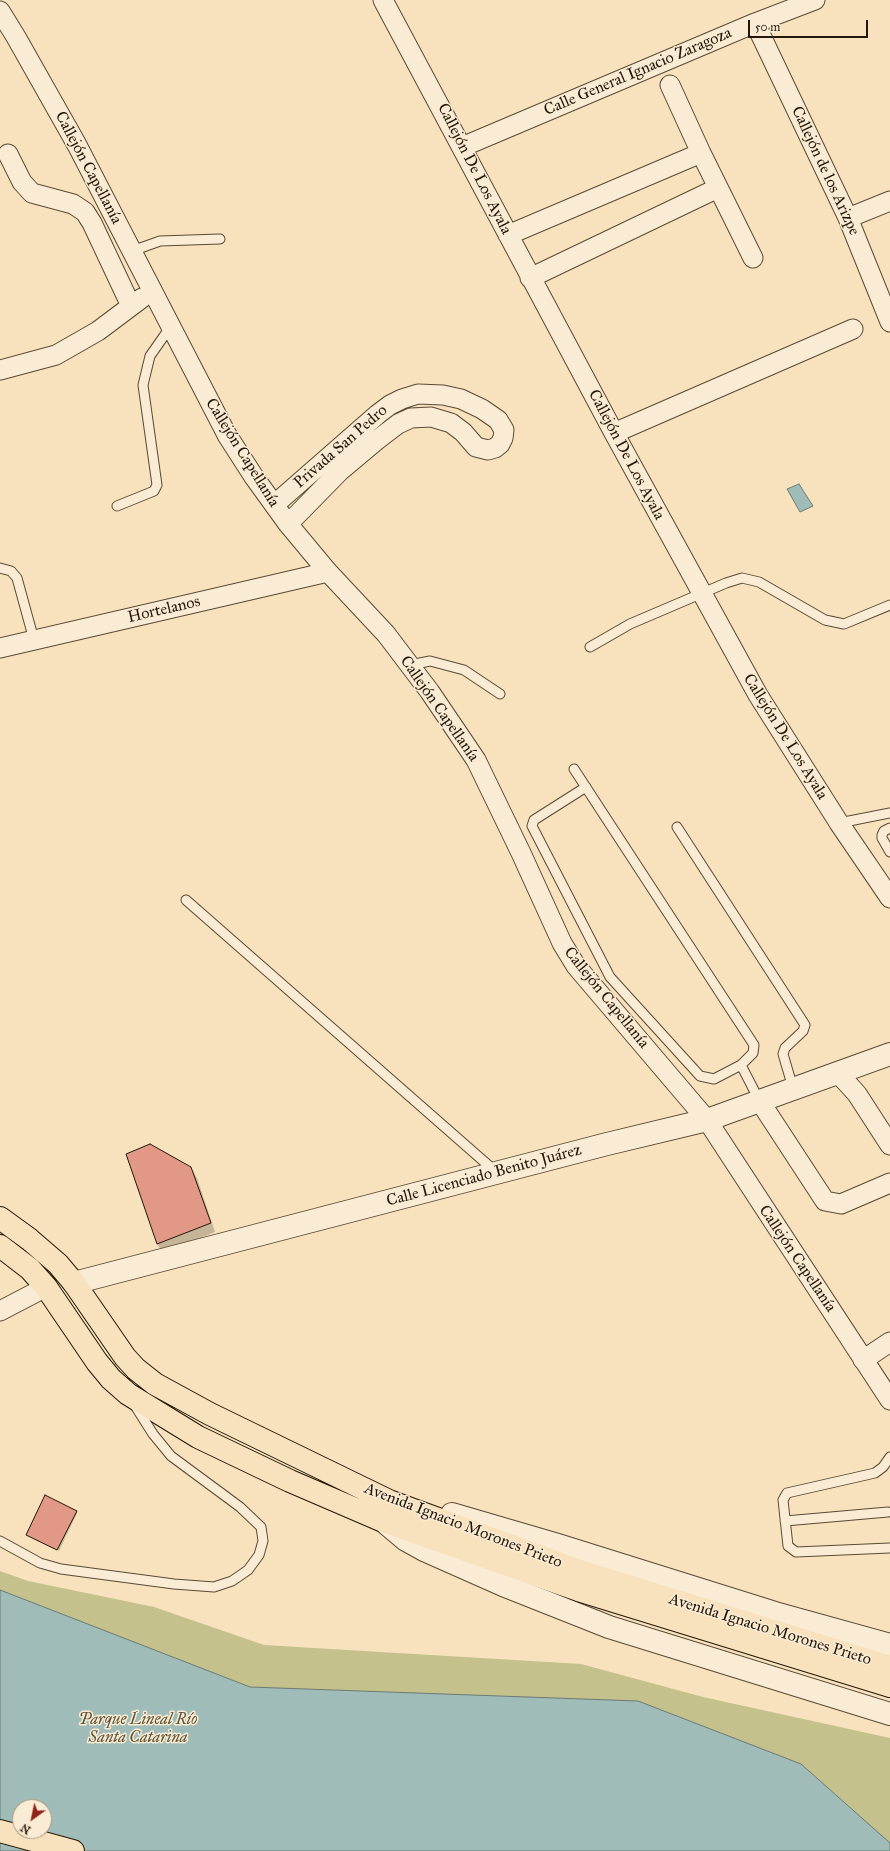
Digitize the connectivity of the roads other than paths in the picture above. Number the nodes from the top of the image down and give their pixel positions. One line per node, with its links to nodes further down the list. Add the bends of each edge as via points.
1 (383, 0): 6 (street, Callejón De Los Ayala)
2 (815, 0): 4 (street, Calle General Ignacio Zaragoza)
3 (0, 11): 14 (street, Callejón Capellanía, via 77,146)
4 (755, 23): 6 (street, Calle General Ignacio Zaragoza); 11 (street, Callejón de los Arizpe)
5 (670, 85): 7 (street)
6 (462, 147): 12 (street, Callejón De Los Ayala)
7 (701, 153): 9 (street); 12 (street)
8 (8, 154): 18 (street, via 22,182 32,193 72,204 85,212)
9 (718, 188): 15 (street); 16 (street)
10 (890, 201): 11 (street)
11 (848, 218): 19 (street, Callejón de los Arizpe)
12 (508, 235): 16 (street, Callejón De Los Ayala)
13 (220, 239): 14 (lane, via 160,240)
14 (132, 251): 17 (street, Callejón Capellanía)
15 (753, 258)
16 (530, 278): 23 (street, Callejón De Los Ayala)
17 (152, 290): 18 (street); 20 (street, Callejón Capellanía)
18 (131, 306): 22 (street, via 98,331 56,355)
19 (890, 322)
20 (171, 326): 25 (street, Callejón Capellanía, via 227,435); 26 (lane, via 150,356 143,385 157,485 154,491)
21 (853, 329): 23 (street)
22 (0, 370)
23 (614, 433): 30 (street, Callejón De Los Ayala)
24 (326, 473): 24 (street, Privada San Pedro, via 398,424 411,418 431,417 451,422 476,447 488,450 500,444 504,430 498,420 461,399 444,395 418,394 390,405); 25 (street, Privada San Pedro); 27 (street, Privada San Pedro)
25 (274, 505): 27 (street, Callejón Capellanía)
26 (117, 506)
27 (288, 524): 29 (street, Callejón Capellanía)
28 (0, 568): 32 (lane, via 11,571 17,578)
29 (328, 572): 32 (street, Hortelanos); 35 (street, Callejón Capellanía, via 363,608)
30 (700, 593): 31 (lane, via 742,578 754,580 778,591 825,620 844,624); 33 (lane, via 630,624); 40 (street, Callejón De Los Ayala, via 758,695)
31 (890, 605)
32 (34, 640): 34 (street, Hortelanos)
33 (590, 647)
34 (0, 648)
35 (410, 665): 36 (lane, via 430,661 464,670); 51 (street, Callejón Capellanía, via 476,760 562,943 576,966)
36 (500, 694)
37 (574, 769): 38 (lane)
38 (586, 787): 47 (lane, via 754,1045 753,1053); 47 (lane, via 534,820 532,826 610,977 700,1076 714,1079)
39 (890, 813): 40 (lane)
40 (839, 823): 44 (street, Callejón De Los Ayala)
41 (677, 826): 49 (lane, via 805,1026 785,1048 783,1054)
42 (890, 828): 43 (lane, via 882,835)
43 (890, 852)
44 (890, 898)
45 (186, 900): 53 (lane)
46 (890, 1054): 48 (street, Calle Licenciado Benito Juárez)
47 (741, 1065): 50 (lane)
48 (837, 1072): 49 (street, Calle Licenciado Benito Juárez); 52 (street, via 857,1094)
49 (793, 1088): 50 (street, Calle Licenciado Benito Juárez)
50 (760, 1100): 51 (street, Calle Licenciado Benito Juárez); 54 (street, via 825,1201 841,1204)
51 (706, 1120): 53 (street, Calle Licenciado Benito Juárez); 61 (street, Callejón Capellanía)
52 (890, 1145)
53 (497, 1173): 57 (street, Calle Licenciado Benito Juárez)
54 (890, 1183)
55 (0, 1218): 57 (main road, Avenida Ignacio Morones Prieto, via 52,1259)
56 (0, 1246): 58 (main road, Avenida Ignacio Morones Prieto, via 30,1268)
57 (74, 1283): 65 (main road, Avenida Ignacio Morones Prieto, via 125,1357 155,1384)
58 (46, 1288): 59 (street); 62 (main road, Avenida Ignacio Morones Prieto, via 97,1362)
59 (0, 1311)
60 (890, 1342): 61 (street)
61 (863, 1360): 63 (street, Callejón Capellanía)
62 (128, 1394): 65 (main road, Avenida Ignacio Morones Prieto, via 198,1437 290,1481); 68 (lane, via 153,1434 171,1456 240,1507 261,1527 263,1541 259,1555 248,1570 232,1582 214,1587 174,1584 61,1569 40,1563)
63 (890, 1400)
64 (890, 1457): 67 (lane, via 875,1473 787,1493 783,1500)
65 (386, 1511): 70 (main road, Avenida Ignacio Morones Prieto); 71 (street, via 441,1511 775,1613); 74 (street, Avenida Ignacio Morones Prieto, via 406,1540 503,1585 602,1624)
66 (888, 1512): 67 (lane)
67 (786, 1521): 69 (lane, via 788,1546 796,1552)
68 (0, 1541)
69 (890, 1548)
70 (580, 1581): 72 (main road, Avenida Ignacio Morones Prieto); 73 (main road, Avenida Ignacio Morones Prieto)
71 (890, 1645)
72 (890, 1667)
73 (890, 1686)
74 (890, 1714)
75 (0, 1831): 78 (main road)
76 (0, 1836): 77 (main road)
77 (65, 1851)
78 (73, 1851)

